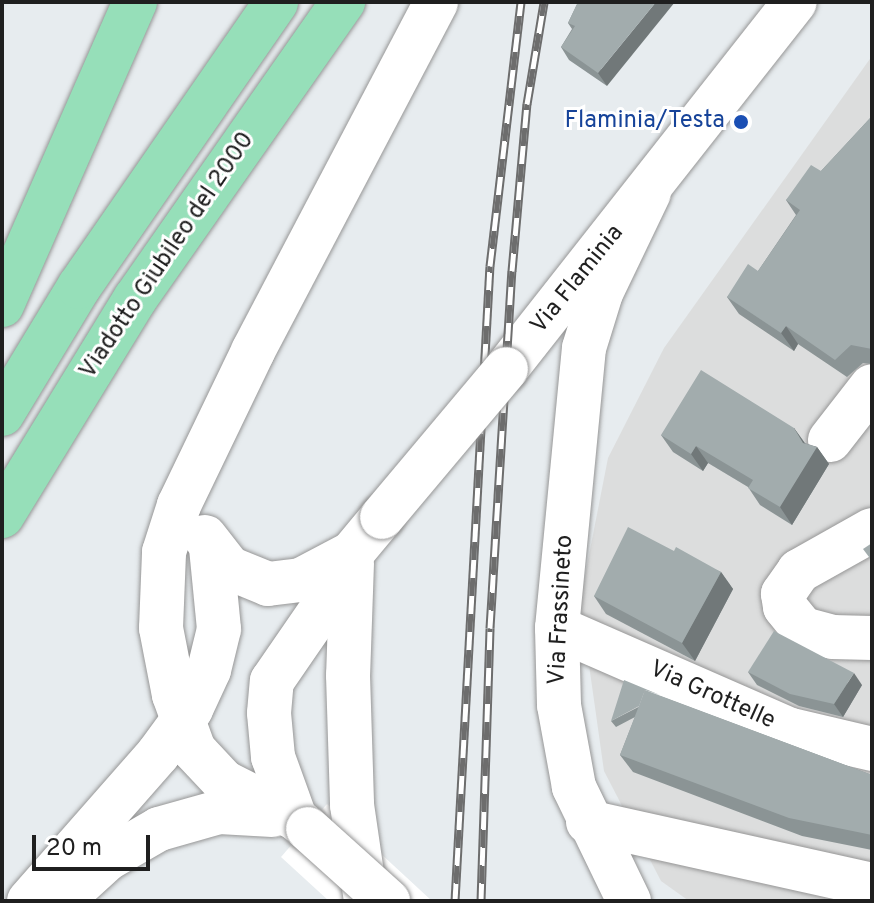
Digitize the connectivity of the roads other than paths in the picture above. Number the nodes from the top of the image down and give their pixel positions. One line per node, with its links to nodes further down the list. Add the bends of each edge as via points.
1 (135, 2): 7 (highway)
2 (276, 2): 11 (highway, via 96,261)
3 (343, 2): 14 (highway, Viadotto Giubileo del 2000, via 135,299)
4 (436, 2): 13 (street, via 253,351)
5 (795, 2): 6 (street, Via Flaminia)
6 (649, 193): 8 (street, Via Flaminia); 10 (street, Via Frassineto, via 601,293 584,348)
7 (2, 305)
8 (506, 369): 10 (street, via 529,361 554,366 573,383); 17 (street, Via Flaminia, bridge)
9 (872, 386): 12 (street)
10 (578, 402): 18 (street, Via Frassineto)
11 (2, 414)
12 (830, 440)
13 (206, 455): 16 (street, via 197,499); 20 (street, via 173,519 163,567 161,628)
14 (2, 516)
15 (872, 530): 19 (street, via 799,571 783,594 785,607 803,629 832,637)
16 (211, 548): 17 (street, Via Flaminia, via 229,568 268,584 301,580); 20 (street, via 219,629 205,679)
17 (352, 553): 23 (street, Via Flaminia, via 336,588 272,681 273,757); 28 (street, via 351,791)
18 (557, 628): 21 (street, Via Grottelle, via 791,730); 22 (street, Via Frassineto, via 562,734)
19 (872, 638)
20 (182, 722): 23 (street, via 194,750 224,782); 26 (street)
21 (872, 749)
22 (588, 822): 24 (street); 25 (street, Via Frassineto)
23 (302, 823): 27 (street, via 219,812 179,821 107,859); 29 (street, bridge)
24 (872, 885)
25 (629, 900)
26 (29, 901)
27 (61, 901)
28 (366, 901)
29 (388, 901)

